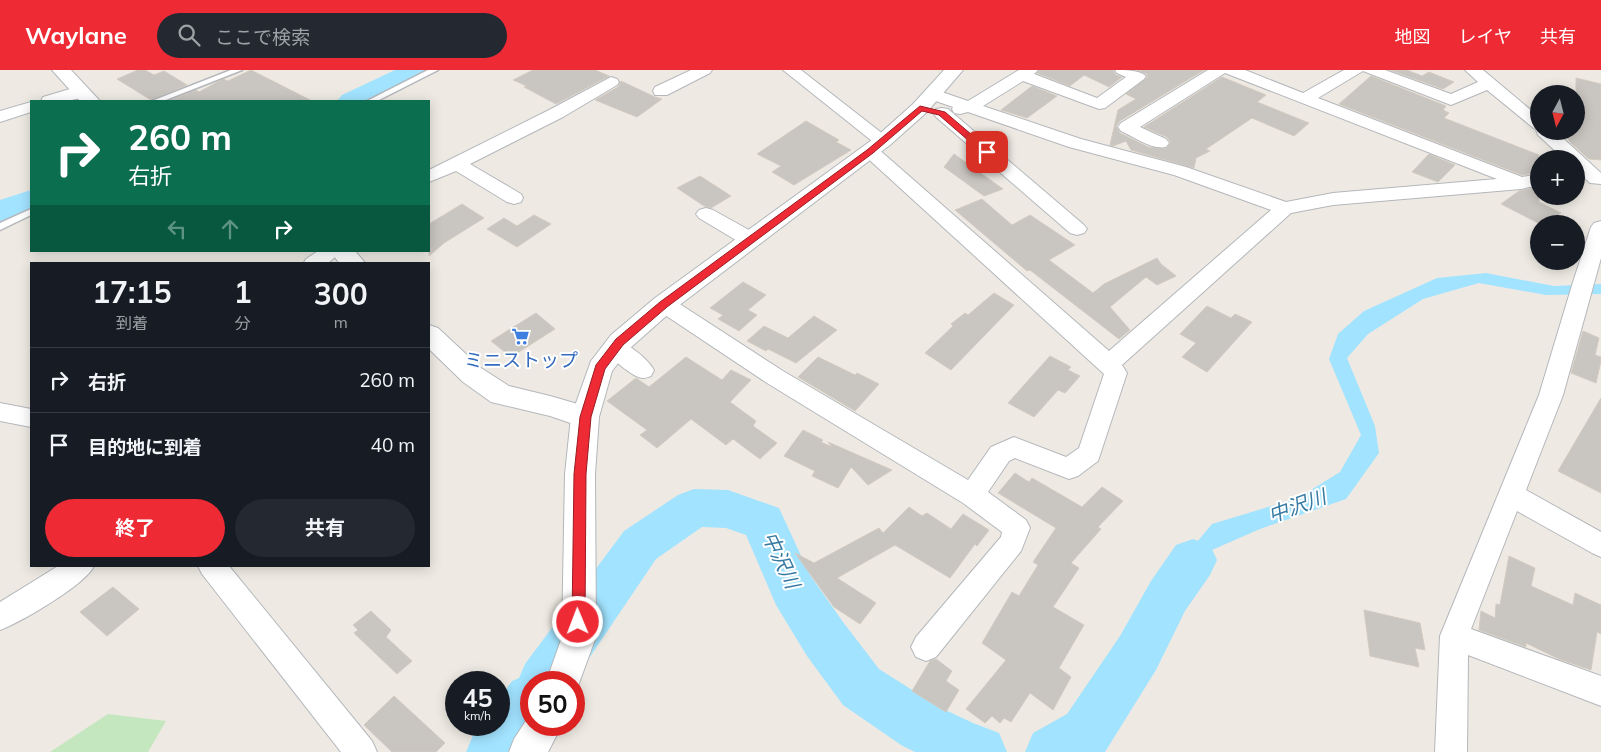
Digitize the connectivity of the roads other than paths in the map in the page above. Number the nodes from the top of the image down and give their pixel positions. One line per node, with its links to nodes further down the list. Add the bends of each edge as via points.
1 (61, 70): 17 (main road)
2 (238, 70): 20 (lane)
3 (434, 70): 21 (lane)
4 (704, 70): 16 (street)
5 (791, 70): 29 (street)
6 (954, 70): 22 (main road)
7 (1123, 70): 13 (street, via 1138,76 1098,104)
8 (1219, 70): 28 (street, via 1127,127)
9 (1230, 70): 18 (street)
10 (1356, 70): 18 (street)
11 (1370, 70): 15 (street, via 1451,100)
12 (1473, 70): 15 (street)
13 (1026, 73): 23 (street)
14 (611, 82): 31 (street)
15 (1490, 83): 26 (street)
16 (661, 92)
17 (85, 96): 19 (street)
18 (1304, 99): 36 (street)
19 (56, 100)
20 (159, 100)
21 (372, 100)
22 (932, 105): 23 (street); 29 (main road); 43 (street)
23 (971, 106): 38 (street, via 1075,143 1180,171)
24 (30, 107): 25 (street)
25 (0, 117)
26 (1530, 118)
27 (1554, 140): 30 (street)
28 (1160, 143)
29 (877, 146): 44 (main road); 52 (street)
30 (1566, 150)
31 (456, 163): 33 (street); 37 (street)
32 (1585, 167): 35 (street)
33 (430, 176)
34 (1585, 178): 35 (street)
35 (1599, 180)
36 (1530, 181): 38 (street, via 1342,198)
37 (514, 198)
38 (1285, 208): 52 (street)
39 (30, 212): 41 (lane)
40 (706, 214): 44 (street)
41 (0, 227)
42 (1601, 227): 58 (street, via 1551,395)
43 (1078, 229)
44 (751, 240): 49 (main road)
45 (330, 252): 47 (street)
46 (342, 252): 48 (main road)
47 (315, 262)
48 (352, 262)
49 (664, 304): 51 (main road); 57 (street, via 775,377)
50 (430, 335): 55 (main road, via 472,375 501,395)
51 (615, 348): 53 (street); 55 (main road, via 600,368)
52 (1109, 364): 57 (street, via 1116,374 1089,454 1068,469 1014,447 1000,454)
53 (643, 370)
54 (0, 412): 56 (street)
55 (585, 417): 65 (main road, via 580,474 579,637)
56 (30, 418)
57 (972, 495): 64 (street, via 1017,528 1012,542)
58 (1512, 496): 59 (street); 63 (street)
59 (1601, 545)
60 (79, 567): 62 (street)
61 (213, 567): 68 (street)
62 (0, 617)
63 (1454, 636): 66 (street); 70 (street)
64 (926, 647)
65 (567, 671)
66 (1601, 691)
67 (537, 736): 69 (main road)
68 (361, 752)
69 (527, 752)
70 (1451, 752)

